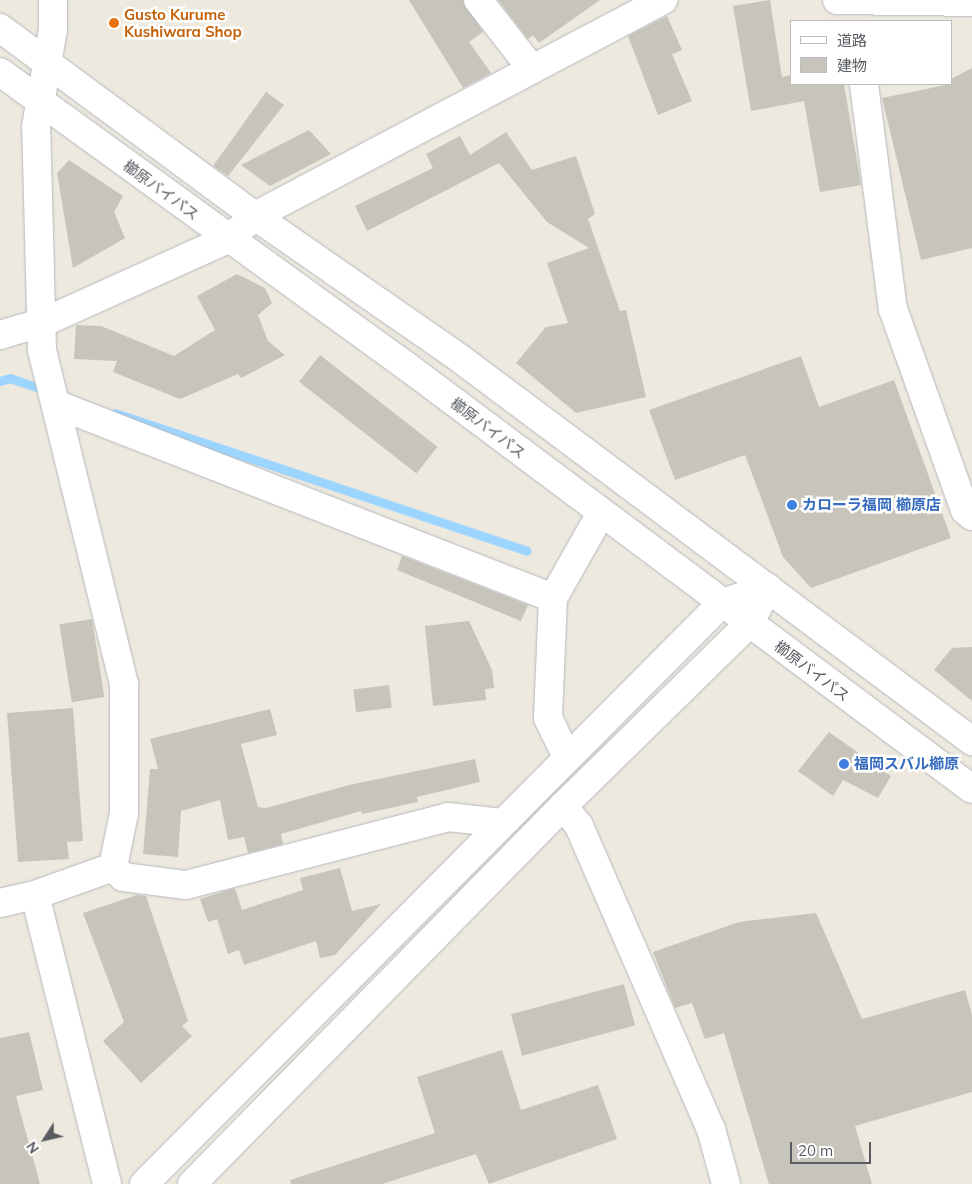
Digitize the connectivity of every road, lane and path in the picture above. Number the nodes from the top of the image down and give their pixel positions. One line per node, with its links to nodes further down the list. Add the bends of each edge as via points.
1 (53, 0): 7 (street, via 54,30)
2 (478, 0): 8 (street)
3 (663, 0): 8 (street)
4 (972, 2): 5 (street)
5 (848, 8)
6 (0, 28): 7 (street)
7 (48, 63): 11 (street); 12 (street)
8 (532, 69): 12 (street)
9 (0, 72): 11 (street, 櫛原バイパス)
10 (864, 85): 18 (street, via 893,309 965,510)
11 (40, 102): 13 (street, 櫛原バイパス); 14 (street, via 36,126)
12 (255, 216): 13 (street); 19 (street, via 462,360)
13 (228, 239): 14 (street); 17 (street, 櫛原バイパス, via 405,365)
14 (44, 322): 15 (street); 16 (street, via 42,350)
15 (0, 335)
16 (58, 404): 20 (street); 28 (street, via 124,684 124,813)
17 (601, 513): 20 (street); 21 (street, 櫛原バイパス)
18 (972, 516)
19 (768, 588): 21 (street); 22 (street); 23 (street)
20 (553, 598): 24 (street, via 548,718)
21 (722, 604): 22 (street, 櫛原バイパス); 24 (street)
22 (749, 624): 25 (street, 櫛原バイパス); 26 (street)
23 (972, 741)
24 (567, 757): 27 (street)
25 (972, 789)
26 (563, 806): 33 (street); 34 (street, via 580,826 699,1102)
27 (502, 823): 28 (street, via 448,817 186,885 123,876); 32 (street)
28 (113, 867): 29 (street)
29 (35, 895): 30 (street); 31 (street)
30 (0, 902)
31 (107, 1184)
32 (144, 1184)
33 (192, 1184)
34 (726, 1184)

